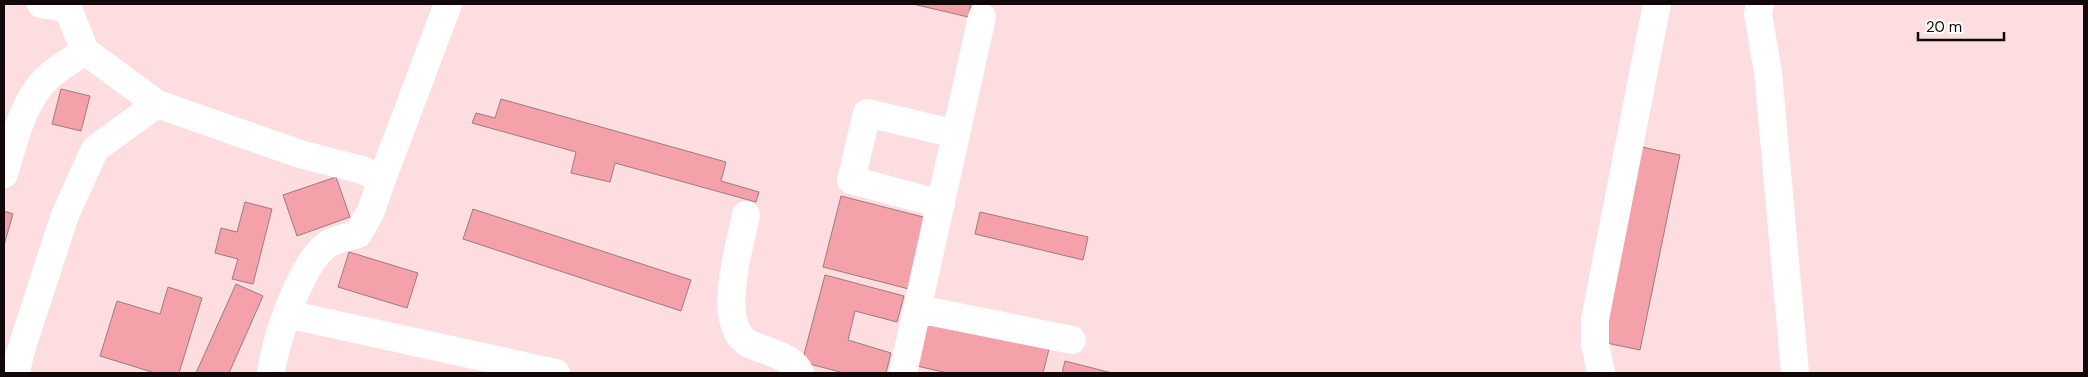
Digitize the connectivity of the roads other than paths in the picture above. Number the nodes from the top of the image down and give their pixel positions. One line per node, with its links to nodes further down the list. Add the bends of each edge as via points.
1 (448, 4): 10 (street)
2 (1657, 4): 21 (street, via 1595,319 1595,344)
3 (1760, 4): 22 (street, via 1758,14 1768,72)
4 (58, 5): 6 (street)
5 (982, 17): 8 (street)
6 (85, 51): 7 (street); 9 (street, via 39,87 25,112)
7 (157, 104): 10 (street); 16 (street, via 95,149 65,215)
8 (956, 134): 11 (street); 11 (street, via 867,113 851,180)
9 (4, 174)
10 (382, 179): 14 (street, via 371,211 358,234 328,244 294,293)
11 (941, 204): 13 (street)
12 (746, 215): 19 (street, via 731,289 732,323 745,341 785,358)
13 (918, 309): 15 (street); 20 (street)
14 (287, 314): 17 (street); 18 (street)
15 (1072, 340)
16 (16, 373)
17 (270, 373)
18 (556, 373)
19 (800, 373)
20 (903, 373)
21 (1601, 373)
22 (1795, 373)

